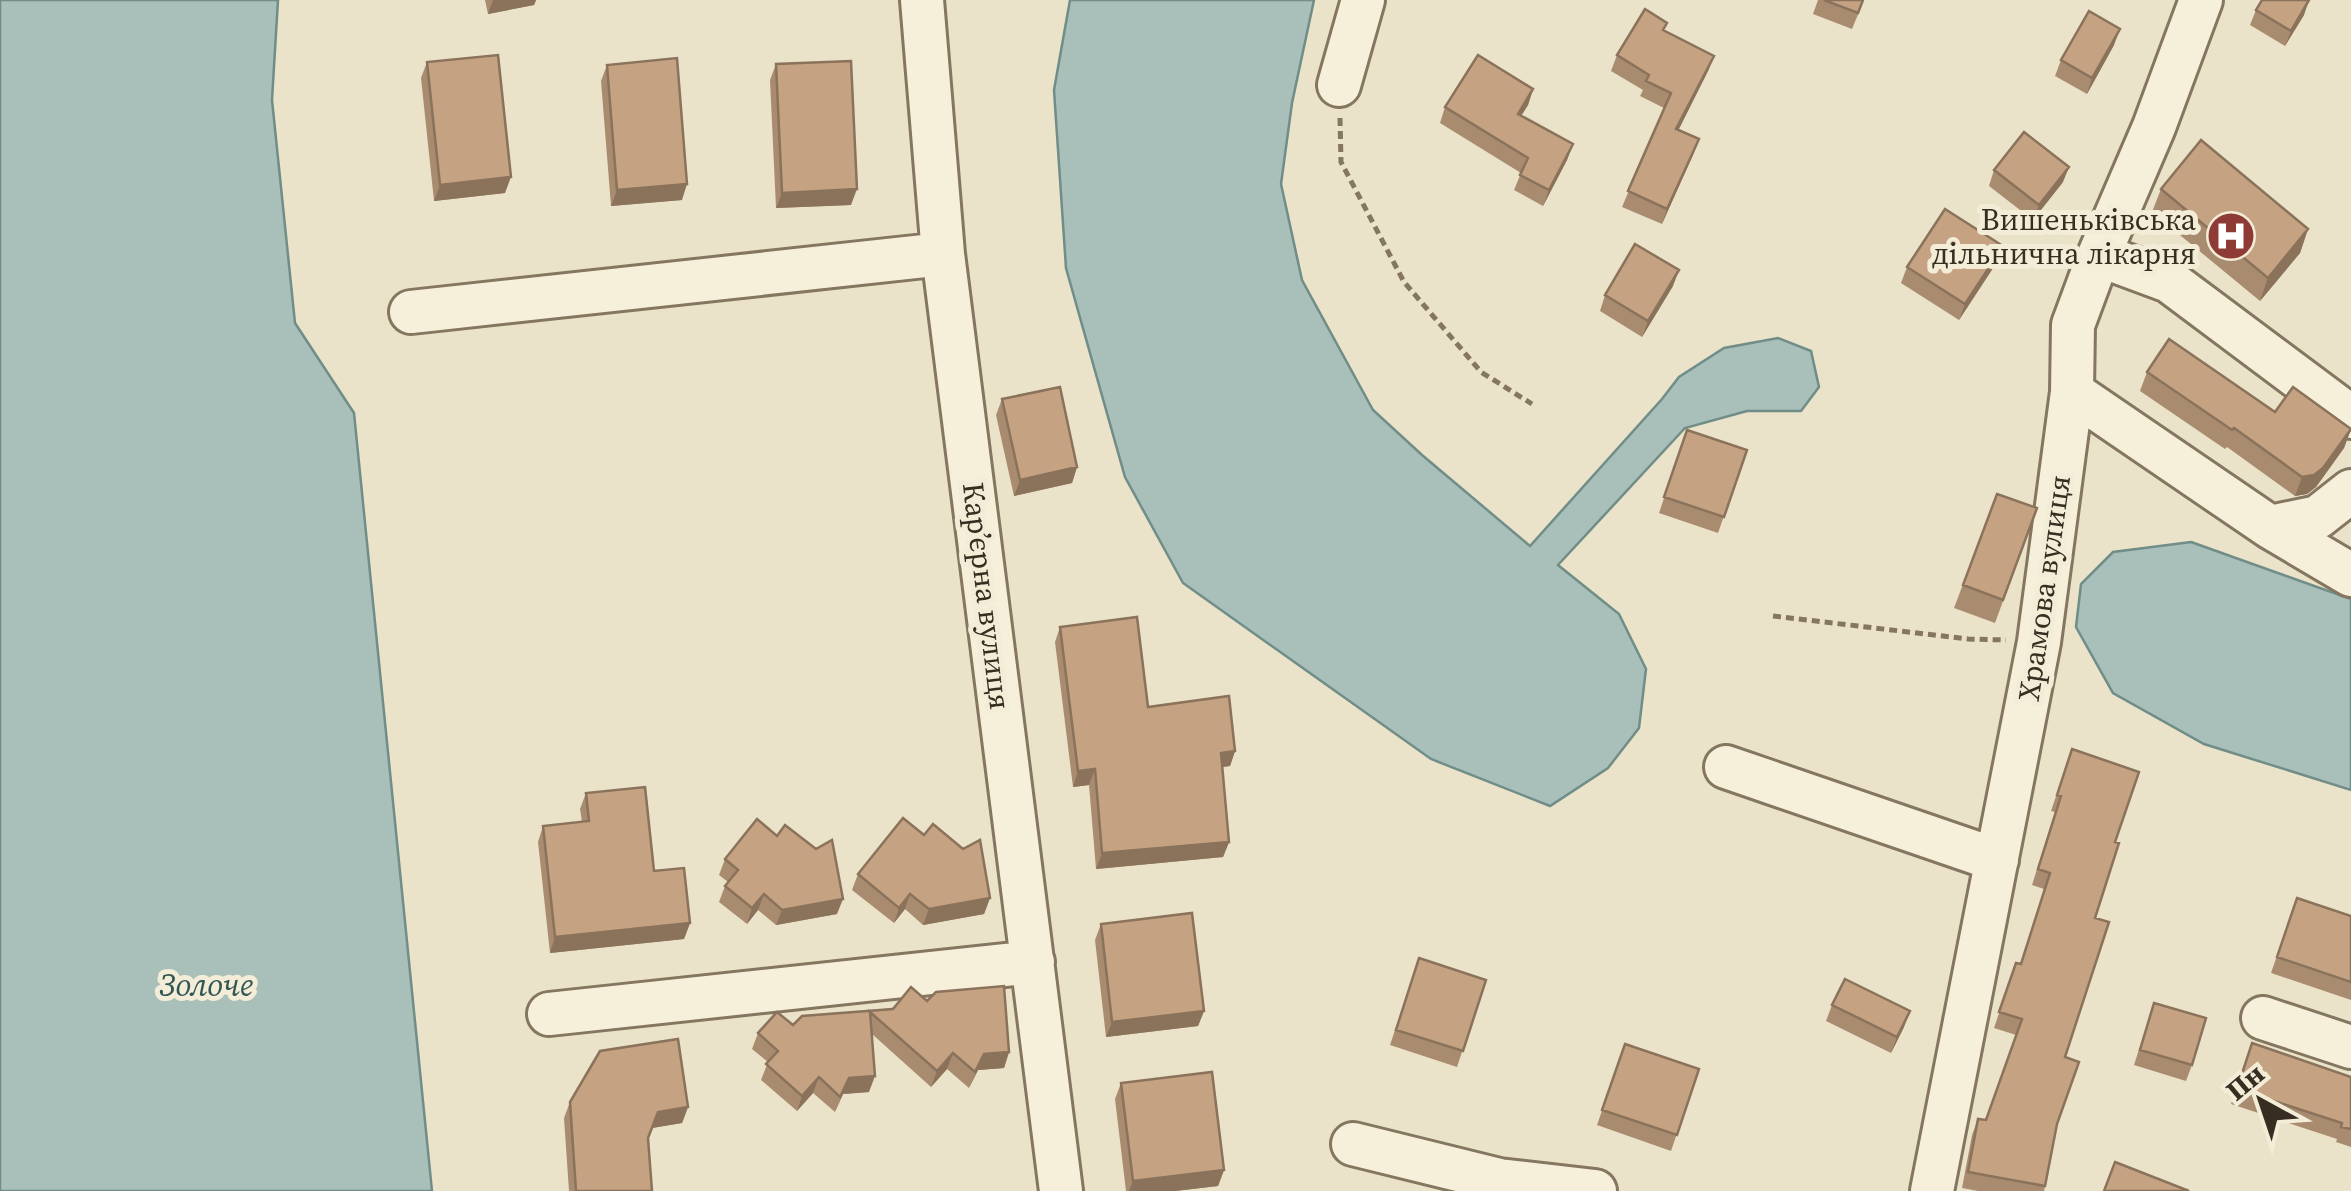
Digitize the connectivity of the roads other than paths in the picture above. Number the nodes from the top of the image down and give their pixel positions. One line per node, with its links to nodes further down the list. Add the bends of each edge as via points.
1 (922, 0): 5 (street, Карʼєрна вулиця)
2 (1363, 0): 4 (street)
3 (2201, 0): 6 (street, Храмова вулиця)
4 (1339, 86)
5 (944, 254): 7 (street); 15 (street, Карʼєрна вулиця)
6 (2098, 255): 8 (street, Храмова вулиця, via 2073,326); 9 (street, via 2169,281)
7 (411, 312)
8 (2072, 392): 11 (street); 14 (street, Храмова вулиця, via 2039,642)
9 (2351, 417)
10 (2351, 491): 11 (street, via 2318,517)
11 (2270, 527): 12 (street)
12 (2351, 575)
13 (1726, 768): 14 (street)
14 (1996, 860): 20 (street, Храмова вулиця)
15 (1033, 962): 16 (street); 21 (street, Карʼєрна вулиця)
16 (549, 1014)
17 (2263, 1018): 18 (street)
18 (2351, 1046)
19 (1354, 1144): 22 (street, via 1498,1180)
20 (1941, 1186)
21 (1061, 1191)
22 (1594, 1191)

